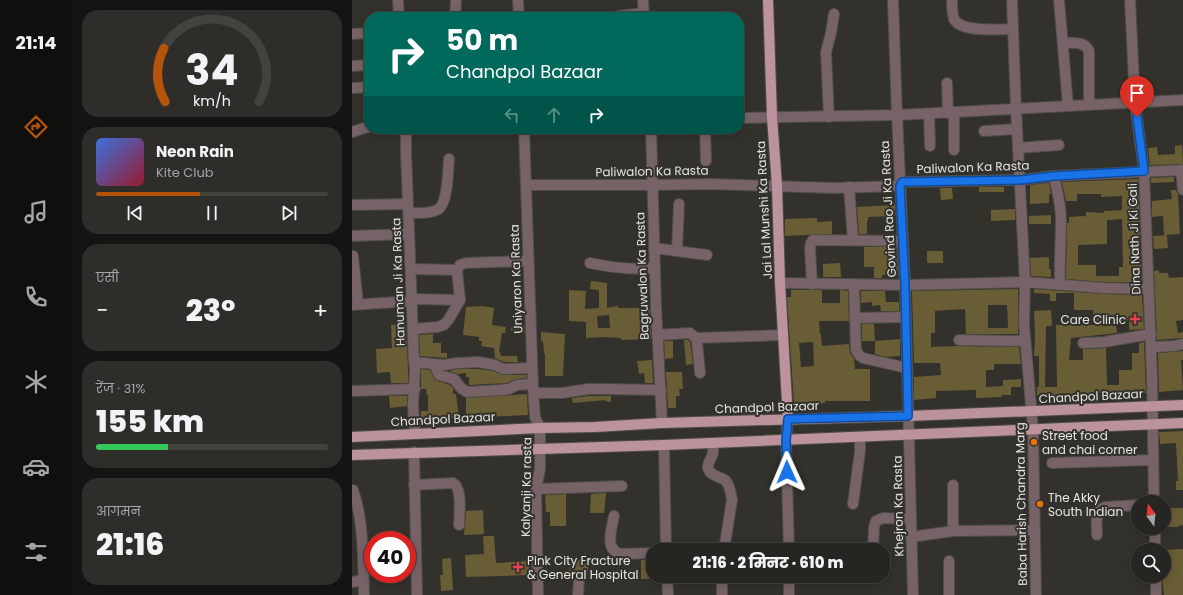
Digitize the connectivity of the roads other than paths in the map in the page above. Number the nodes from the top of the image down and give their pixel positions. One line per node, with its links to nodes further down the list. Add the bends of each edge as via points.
1 (398, 0): 11 (street)
2 (456, 0): 12 (street)
3 (518, 0): 13 (street)
4 (643, 0): 14 (street)
5 (768, 0): 33 (main road, Jai Lal Munshi Ka Rasta)
6 (893, 0): 32 (street, Govind Rao Ji Ka Rasta)
7 (952, 0): 16 (street, via 954,18 964,27)
8 (1012, 0): 16 (street, Baba Harish Chandra Marg)
9 (1059, 0): 19 (street)
10 (1130, 0): 26 (street, Dina Nath Ji Ki Gali)
11 (399, 12)
12 (455, 12)
13 (519, 12)
14 (644, 12)
15 (834, 14): 34 (street, via 826,52)
16 (1013, 29): 29 (street, Baba Harish Chandra Marg)
17 (364, 33): 18 (street)
18 (352, 34)
19 (1062, 43): 27 (street, via 1083,44 1089,51); 28 (street)
20 (364, 65): 21 (street)
21 (352, 66)
22 (947, 83): 30 (street)
23 (364, 87): 24 (street)
24 (352, 88)
25 (1183, 100): 26 (street)
26 (1135, 103): 27 (street); 51 (street, Dina Nath Ji Ki Gali)
27 (1089, 105): 28 (street)
28 (1068, 106): 29 (street)
29 (1016, 109): 30 (street); 38 (street, Baba Harish Chandra Marg)
30 (951, 113): 31 (street); 47 (street)
31 (929, 114): 32 (street); 44 (street)
32 (897, 116): 34 (street); 57 (street, Govind Rao Ji Ka Rasta)
33 (772, 117): 34 (street); 35 (street); 56 (main road, Jai Lal Munshi Ka Rasta)
34 (829, 117)
35 (744, 118)
36 (364, 128): 39 (street)
37 (984, 130): 38 (street)
38 (1017, 130): 46 (street, Baba Harish Chandra Marg)
39 (352, 132)
40 (406, 134): 62 (street, Hanuman Ji Ka Rasta)
41 (524, 134): 54 (street, Uniyaron Ka Rasta)
42 (650, 134): 55 (street, Bagruwalon Ka Rasta)
43 (705, 134): 49 (street)
44 (930, 146)
45 (1059, 146): 46 (street)
46 (1018, 148): 53 (street, Baba Harish Chandra Marg)
47 (954, 150)
48 (449, 159): 62 (street, via 441,208 429,212)
49 (706, 160)
50 (1182, 170): 51 (street, Paliwalon Ka Rasta); 59 (street)
51 (1144, 171): 52 (street, Paliwalon Ka Rasta); 82 (street, Dina Nath Ji Ki Gali)
52 (1054, 176): 53 (street, Paliwalon Ka Rasta); 80 (street, via 1061,219)
53 (1020, 180): 57 (street, Paliwalon Ka Rasta, via 902,182); 76 (street, Baba Harish Chandra Marg)
54 (526, 185): 55 (street, Paliwalon Ka Rasta); 71 (street, Uniyaron Ka Rasta)
55 (652, 185): 56 (street, Paliwalon Ka Rasta); 67 (street, Bagruwalon Ka Rasta)
56 (777, 186): 58 (street, Paliwalon Ka Rasta); 77 (main road, Jai Lal Munshi Ka Rasta)
57 (900, 186): 58 (street, Paliwalon Ka Rasta); 66 (street, Govind Rao Ji Ka Rasta)
58 (849, 187): 65 (street)
59 (1183, 190)
60 (679, 204): 68 (street)
61 (352, 205): 62 (street)
62 (408, 208): 63 (street, Hanuman Ji Ka Rasta)
63 (410, 234): 64 (street); 74 (street, Hanuman Ji Ka Rasta)
64 (352, 236)
65 (853, 240): 66 (street); 78 (street, via 813,240 810,248)
66 (903, 241): 81 (street, Govind Rao Ji Ka Rasta)
67 (654, 248): 68 (street); 73 (street, Bagruwalon Ka Rasta)
68 (677, 250): 69 (street)
69 (708, 255)
70 (354, 256): 85 (street)
71 (528, 261): 75 (street, via 466,263 460,265); 100 (street, Uniyaron Ka Rasta)
72 (590, 263): 73 (street, via 633,270)
73 (655, 268): 90 (street, Bagruwalon Ka Rasta)
74 (410, 269): 75 (street); 83 (street, Hanuman Ji Ka Rasta)
75 (457, 270): 84 (street)
76 (1025, 282): 80 (street); 81 (street); 94 (street, Baba Harish Chandra Marg)
77 (780, 283): 78 (street); 91 (main road, Jai Lal Munshi Ka Rasta)
78 (812, 284): 79 (street)
79 (854, 284): 81 (street); 87 (street)
80 (1060, 284): 82 (street)
81 (905, 285): 86 (street, Govind Rao Ji Ka Rasta)
82 (1149, 289): 89 (street, Dina Nath Ji Ki Gali)
83 (412, 300): 84 (street); 85 (street); 88 (street, Hanuman Ji Ka Rasta)
84 (460, 300): 88 (street, via 444,324)
85 (355, 304)
86 (906, 317): 87 (street); 101 (street, Govind Rao Ji Ka Rasta)
87 (856, 318): 101 (street, via 856,350 859,355)
88 (412, 329): 98 (street, Hanuman Ji Ka Rasta)
89 (1151, 334): 95 (street); 97 (street, Dina Nath Ji Ki Gali)
90 (657, 335): 92 (street, via 690,333); 105 (street, Bagruwalon Ka Rasta)
91 (783, 335): 92 (street); 111 (main road, Jai Lal Munshi Ka Rasta)
92 (696, 338): 102 (street)
93 (959, 340): 94 (street)
94 (1025, 341): 109 (street, Baba Harish Chandra Marg)
95 (1083, 343)
96 (1183, 344): 97 (street)
97 (1151, 348): 108 (street, Dina Nath Ji Ki Gali)
98 (414, 362): 99 (street); 104 (street, Hanuman Ji Ka Rasta)
99 (434, 364): 100 (street, via 478,362 503,369); 103 (street, via 439,374 454,379 467,392 509,389 517,385)
100 (532, 368): 103 (street, Uniyaron Ka Rasta)
101 (907, 368): 110 (street, Govind Rao Ji Ka Rasta)
102 (700, 373)
103 (533, 388): 105 (street, via 562,393 589,389); 115 (street, Uniyaron Ka Rasta, via 535,417)
104 (415, 389): 106 (street); 117 (street, Hanuman Ji Ka Rasta)
105 (661, 390): 112 (street, Bagruwalon Ka Rasta)
106 (352, 391)
107 (1183, 405): 108 (main road, Chandpol Bazaar)
108 (1153, 406): 109 (main road, Chandpol Bazaar); 113 (street, Dina Nath Ji Ki Gali)
109 (1031, 412): 110 (main road, Chandpol Bazaar); 116 (street, Baba Harish Chandra Marg)
110 (908, 416): 111 (main road, Chandpol Bazaar); 118 (street, Khejron Ka Rasta)
111 (788, 419): 112 (main road, Chandpol Bazaar); 121 (street)
112 (662, 423): 115 (main road, Chandpol Bazaar)
113 (1154, 423): 114 (main road); 116 (main road); 127 (street, Dina Nath Ji Ki Gali)
114 (1183, 423)
115 (540, 428): 117 (main road, Chandpol Bazaar); 124 (street, Kalyanji Ka rasta)
116 (1033, 429): 118 (main road); 140 (street, Baba Harish Chandra Marg)
117 (415, 433): 119 (main road, Chandpol Bazaar)
118 (909, 435): 120 (main road); 138 (street, Khejron Ka Rasta)
119 (352, 437)
120 (860, 437): 121 (main road); 135 (street)
121 (786, 440): 122 (main road); 146 (street)
122 (713, 443): 123 (main road); 145 (street, via 708,468 713,475 727,482 732,500)
123 (664, 445): 124 (main road); 144 (street)
124 (540, 448): 125 (main road); 132 (street, Kalyanji Ka rasta, via 540,469)
125 (414, 452): 126 (main road); 129 (street)
126 (352, 455)
127 (1153, 460): 128 (street); 134 (street, Dina Nath Ji Ki Gali)
128 (1052, 463)
129 (414, 485): 139 (street, via 456,485 459,495); 158 (street)
130 (952, 485): 141 (street)
131 (622, 486): 132 (street)
132 (536, 489): 159 (street, Kalyanji Ka rasta)
133 (353, 490): 150 (street, via 359,522)
134 (1154, 495)
135 (853, 504)
136 (1131, 505): 142 (street, via 1100,508 1097,514)
137 (614, 516): 148 (street, via 610,542 612,550 620,554)
138 (910, 519): 143 (street, Khejron Ka Rasta); 147 (street, via 883,518 876,521)
139 (459, 525)
140 (1034, 530): 141 (street); 166 (street, Baba Harish Chandra Marg)
141 (953, 531): 143 (street)
142 (1097, 536)
143 (911, 537): 164 (street, Khejron Ka Rasta)
144 (666, 543)
145 (725, 543)
146 (789, 543)
147 (873, 543)
148 (646, 553)
149 (949, 561): 165 (street)
150 (363, 580): 152 (street); 157 (street)
151 (579, 580): 160 (street)
152 (352, 582)
153 (667, 583): 161 (street)
154 (722, 583): 162 (street)
155 (789, 583): 163 (street)
156 (1156, 583): 167 (street)
157 (364, 595)
158 (417, 595)
159 (538, 595)
160 (578, 595)
161 (668, 595)
162 (722, 595)
163 (790, 595)
164 (913, 595)
165 (949, 595)
166 (1036, 595)
167 (1156, 595)

